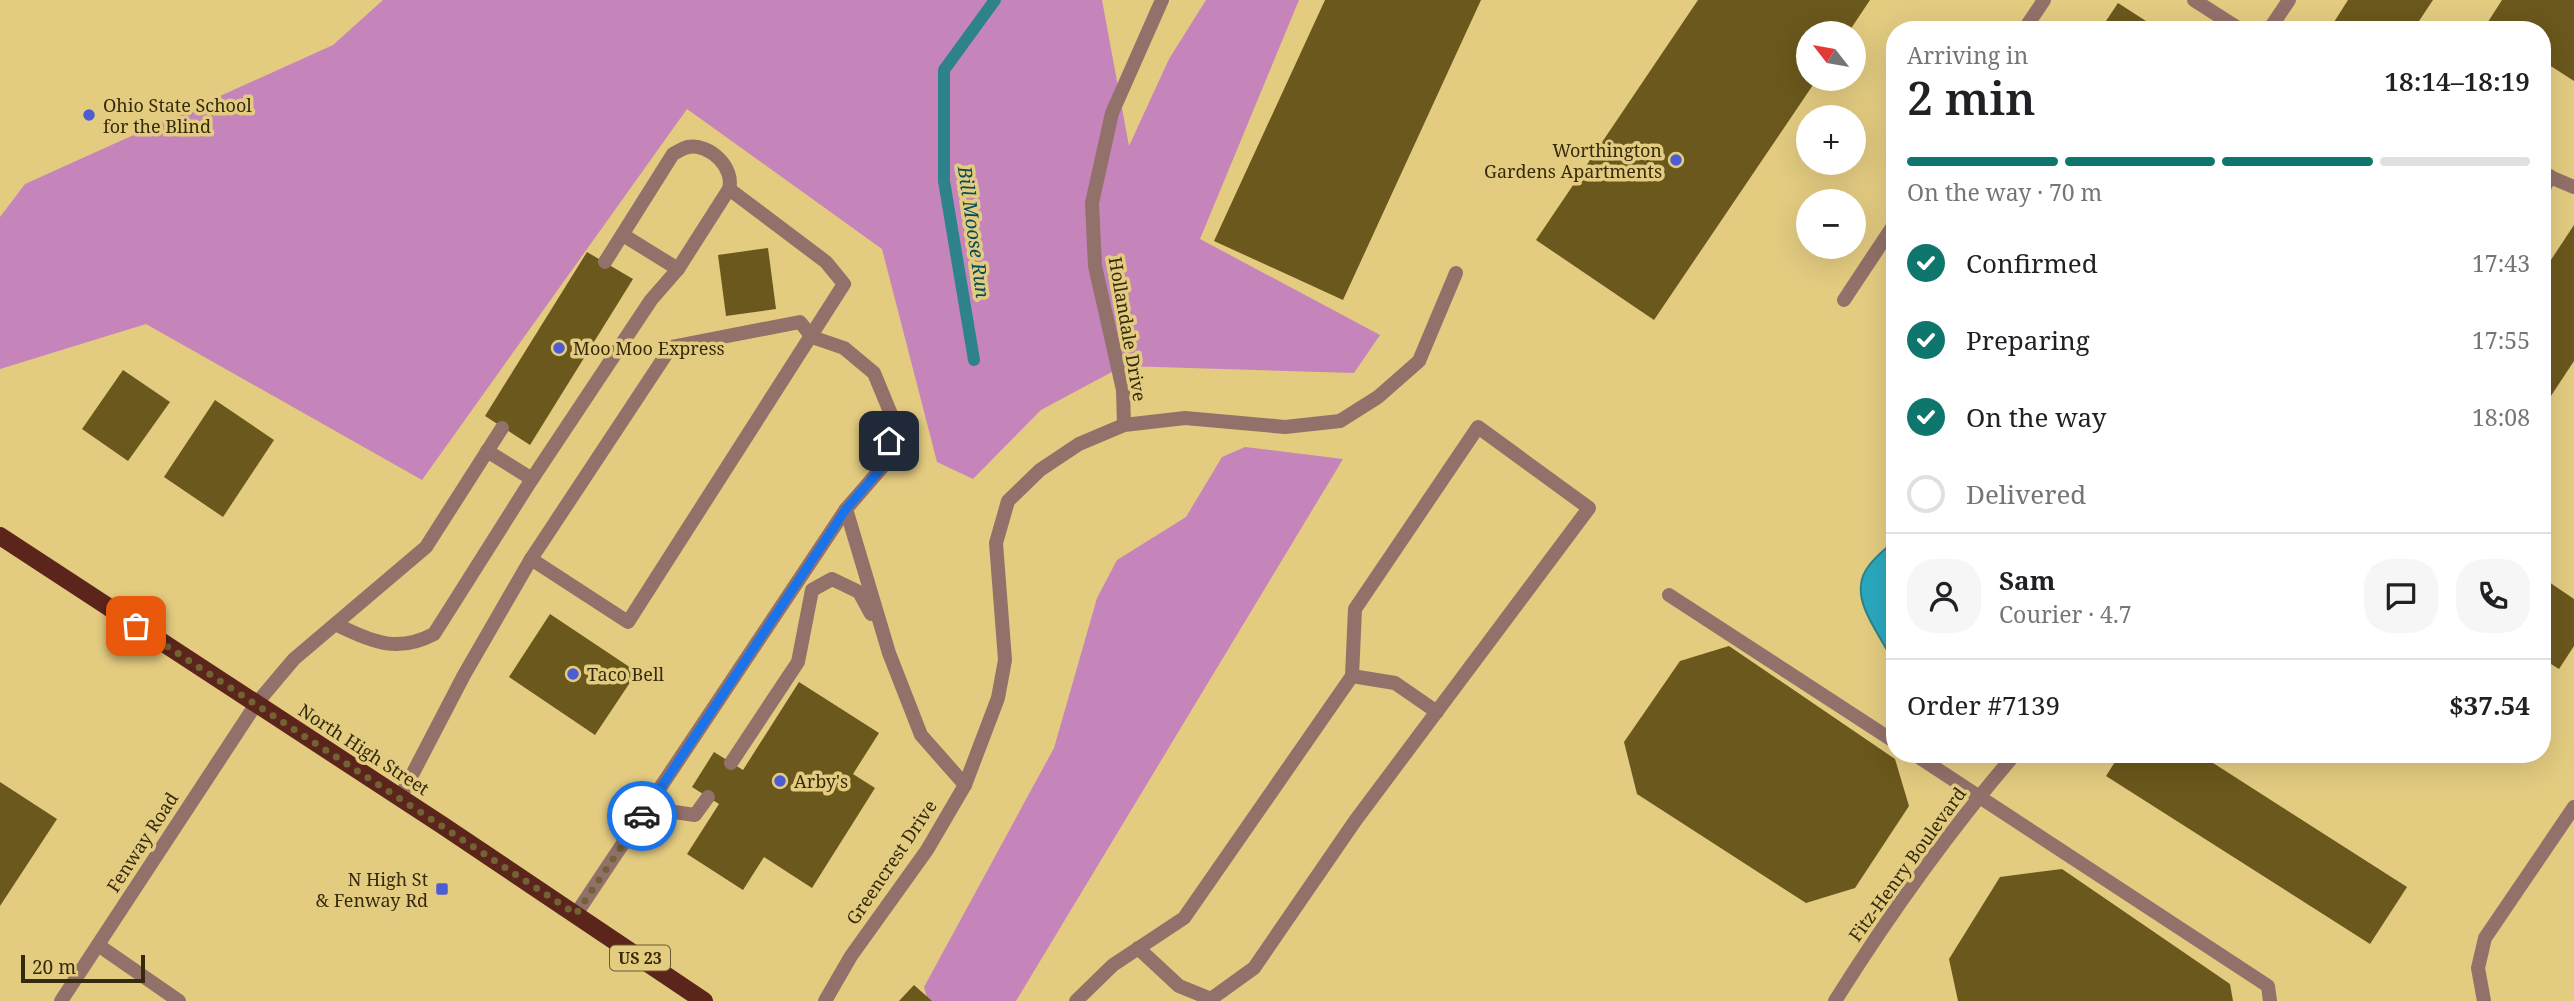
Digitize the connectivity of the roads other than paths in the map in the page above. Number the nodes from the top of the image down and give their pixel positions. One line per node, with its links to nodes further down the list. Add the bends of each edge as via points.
1 (1162, 0): 18 (street, Hollandale Drive, via 1112,113 1092,203 1095,266 1123,390)
2 (2044, 0): 5 (street)
3 (2194, 0): 6 (street)
4 (2289, 0): 7 (street)
5 (2030, 21)
6 (2227, 21)
7 (2275, 21)
8 (2551, 177): 9 (street)
9 (2574, 187)
10 (729, 188): 11 (street, via 729,168 718,158 689,147 673,154); 14 (street); 17 (street, via 826,262 844,284)
11 (623, 235): 13 (street); 14 (street)
12 (1886, 237): 16 (street)
13 (605, 262)
14 (678, 269): 21 (street, via 651,300)
15 (1456, 273): 18 (street, Greencrest Drive, via 1419,361 1378,397 1339,421 1285,427 1185,418)
16 (1844, 300)
17 (812, 337): 22 (street, via 844,348 874,373 893,419 885,464); 24 (street, via 800,322 670,347); 24 (street, via 628,622)
18 (1124, 425): 35 (street, Greencrest Drive, via 1040,470 1008,501 996,543 1004,660 998,698)
19 (502, 428): 20 (street, Fenway Road)
20 (487, 451): 21 (street); 26 (street, Fenway Road, via 426,547)
21 (532, 480): 26 (street, via 434,634 416,643 395,645 372,641)
22 (846, 509): 27 (street); 40 (street)
23 (0, 536): 29 (main road, North High Street / US 23)
24 (531, 559): 38 (street)
25 (1669, 595): 31 (street)
26 (337, 625): 29 (street, Fenway Road, via 294,659)
27 (886, 643): 32 (street, via 859,592 832,579 813,590 798,662); 35 (street, via 921,735)
28 (1352, 676): 30 (street, via 1395,683); 30 (street, via 1355,609 1478,427 1589,508); 43 (street, via 1184,918)
29 (256, 704): 38 (main road, North High Street / US 23); 42 (street, Fenway Road)
30 (1437, 712): 43 (street, via 1254,968 1211,999 1179,986)
31 (1886, 736)
32 (731, 763)
33 (1928, 763): 36 (street)
34 (2007, 763): 36 (street, Fitz-Henry Boulevard)
35 (965, 785): 47 (street, Greencrest Drive)
36 (1978, 796): 49 (street, Fitz-Henry Boulevard); 50 (street, via 2267,986)
37 (708, 797): 40 (street, via 695,815)
38 (400, 798): 41 (main road, North High Street / US 23)
39 (2574, 807): 51 (street, via 2485,938 2478,968)
40 (647, 808): 41 (street)
41 (576, 914): 46 (main road, North High Street / US 23)
42 (98, 945): 44 (street, Fenway Road); 45 (street)
43 (1138, 948): 48 (street)
44 (61, 1001)
45 (179, 1001)
46 (704, 1001)
47 (825, 1001)
48 (1076, 1001)
49 (1835, 1001)
50 (2270, 1001)
51 (2484, 1001)

